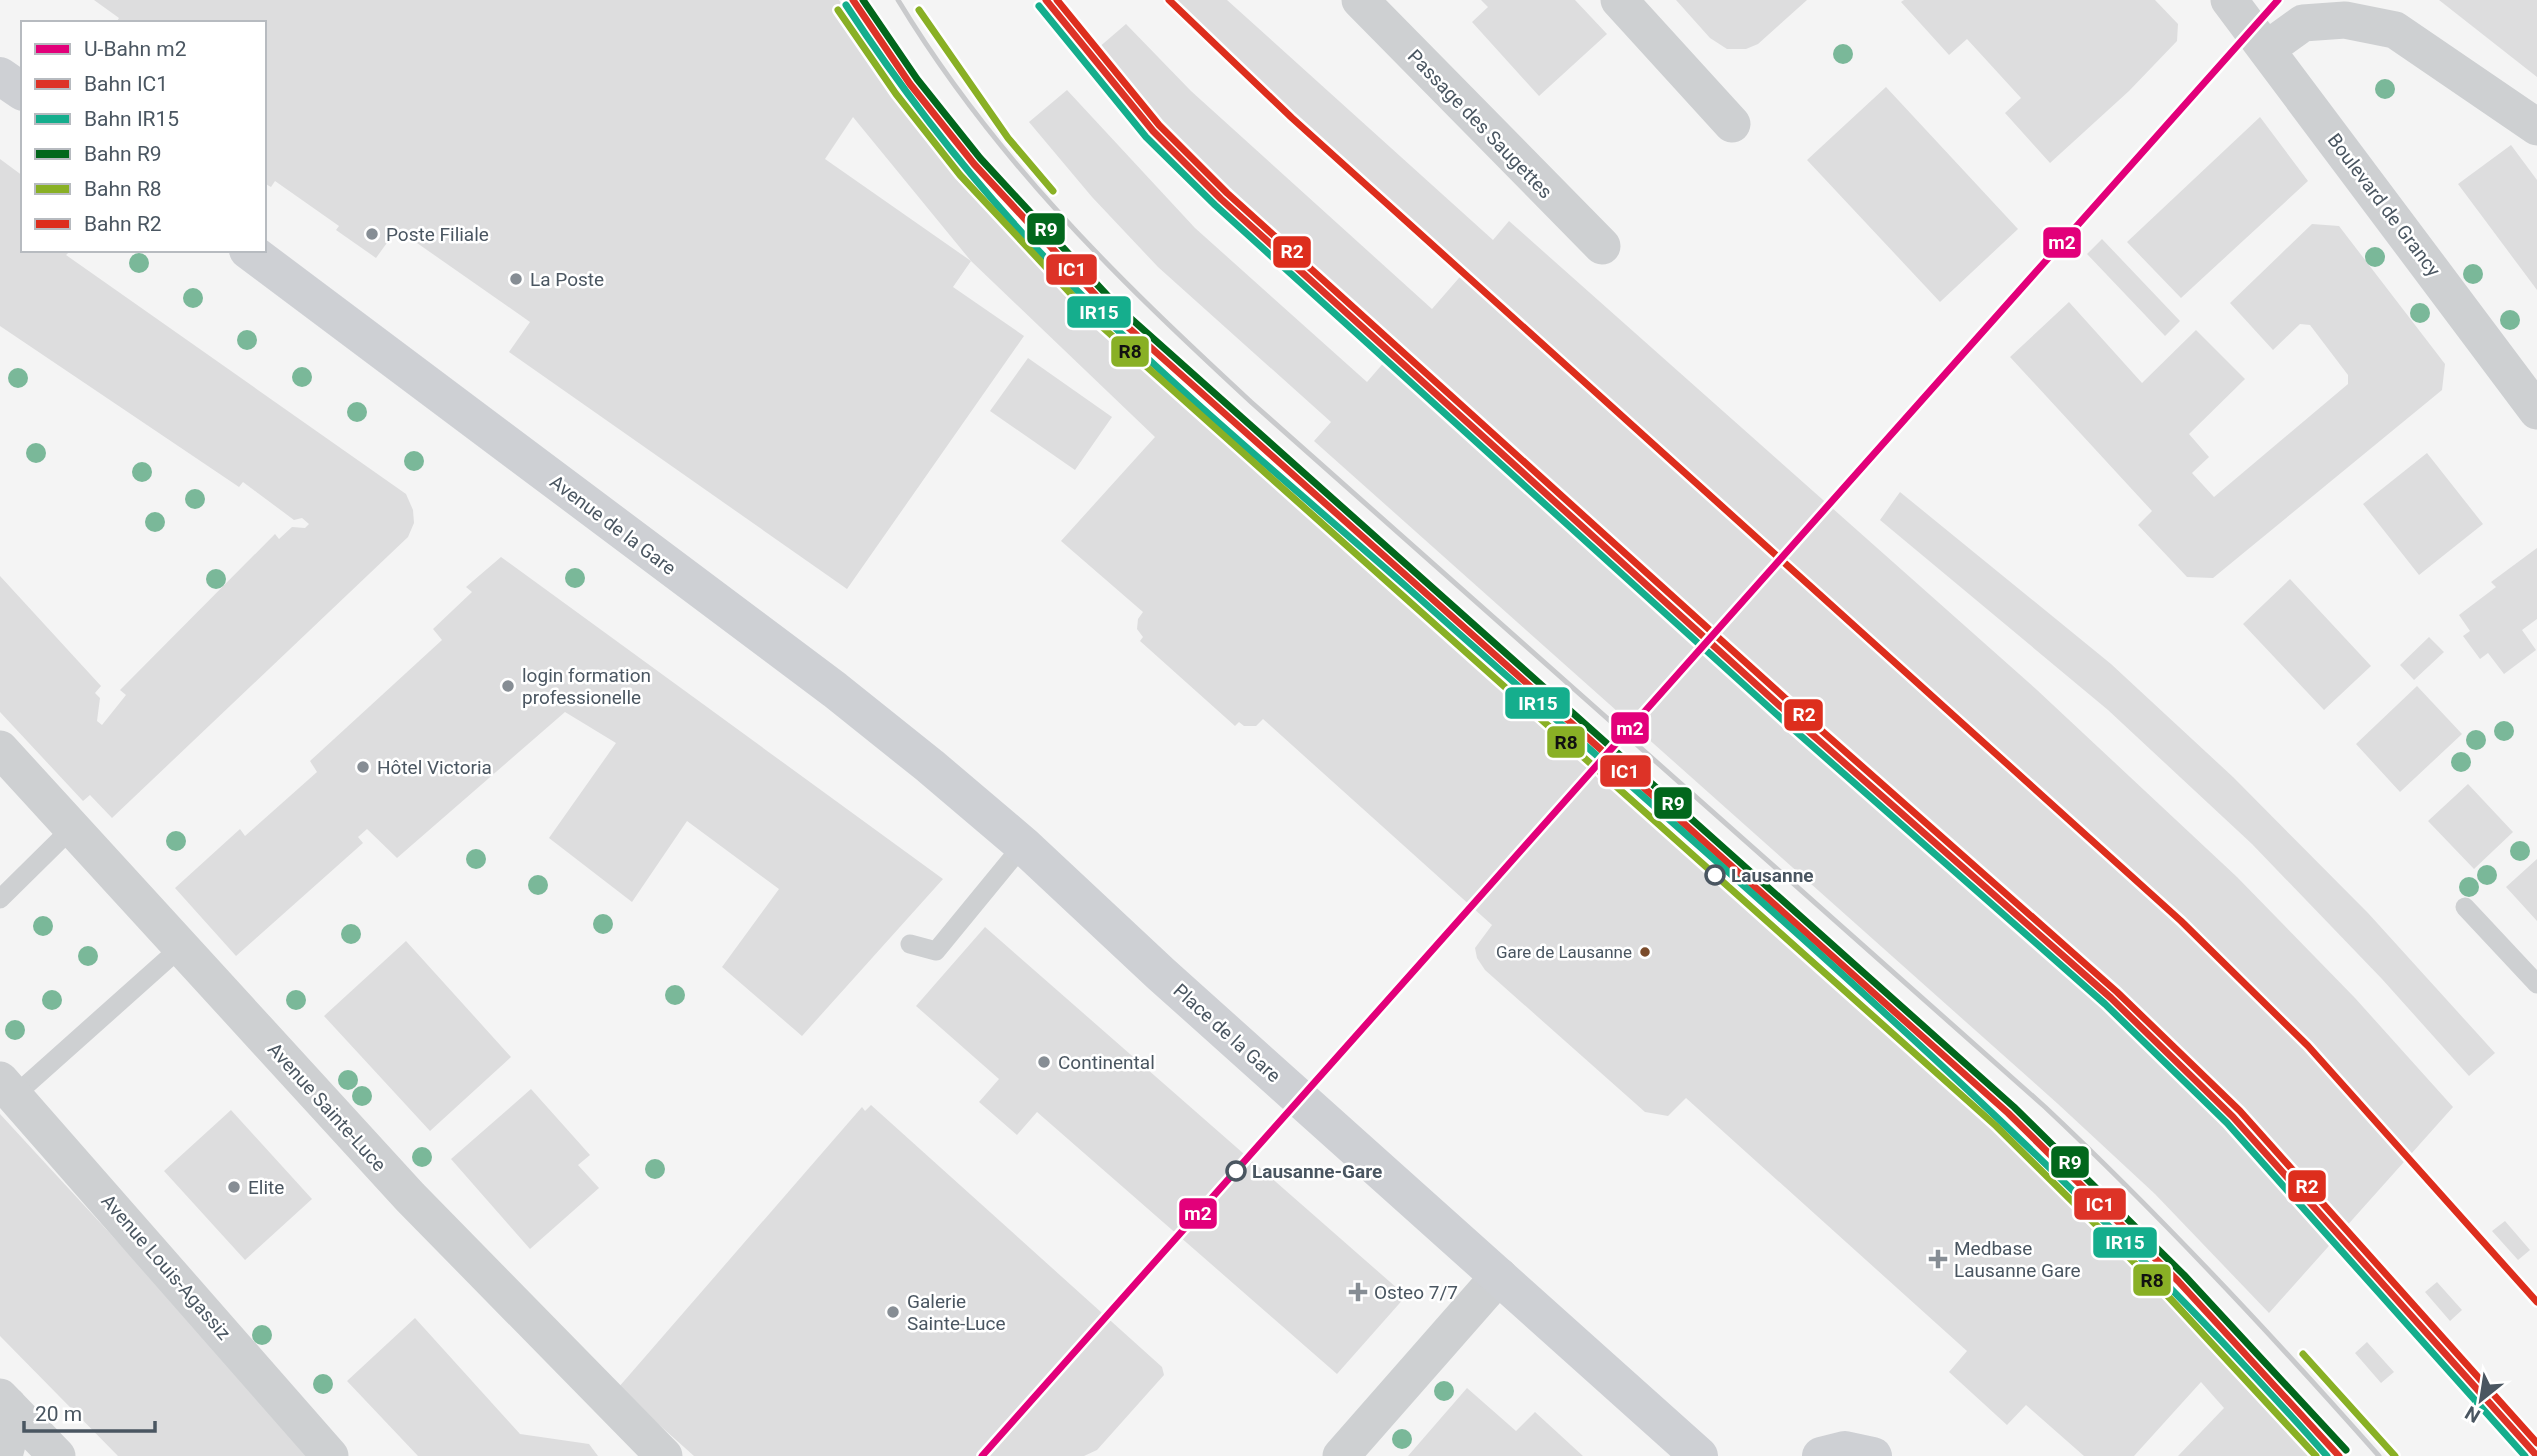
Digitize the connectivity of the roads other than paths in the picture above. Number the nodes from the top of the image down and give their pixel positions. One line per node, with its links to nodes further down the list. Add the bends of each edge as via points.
1 (1360, 0): 9 (street, Passage des Saugettes)
2 (1619, 0): 7 (street)
3 (2230, 0): 4 (street, Boulevard de Grancy)
4 (2267, 49): 8 (street, via 2303,23 2345,20 2395,30); 11 (street, Boulevard de Grancy)
5 (0, 76): 6 (main road)
6 (21, 91)
7 (1732, 124)
8 (2537, 127)
9 (1602, 246)
10 (251, 252): 13 (main road, Avenue de la Gare, via 835,690)
11 (2537, 411)
12 (0, 749): 14 (street, Avenue Sainte-Luce)
13 (974, 806): 15 (main road, Place de la Gare)
14 (72, 828): 16 (lane); 19 (street, Avenue Sainte-Luce)
15 (1023, 845): 18 (lane, via 936,951); 22 (main road, Place de la Gare)
16 (0, 899)
17 (2465, 907): 20 (lane)
18 (909, 944)
19 (181, 947): 21 (lane); 27 (street, Avenue Sainte-Luce, via 410,1197)
20 (2537, 984)
21 (7, 1088): 26 (street, Avenue Louis-Agassiz)
22 (1499, 1276): 28 (street); 29 (main road, Place de la Gare)
23 (4, 1401): 24 (street, via 10,1433); 25 (street)
24 (4, 1456)
25 (57, 1456)
26 (330, 1456)
27 (664, 1456)
28 (1341, 1456)
29 (1699, 1456)
30 (1821, 1456): 31 (main road, via 1845,1450)
31 (1873, 1456)

